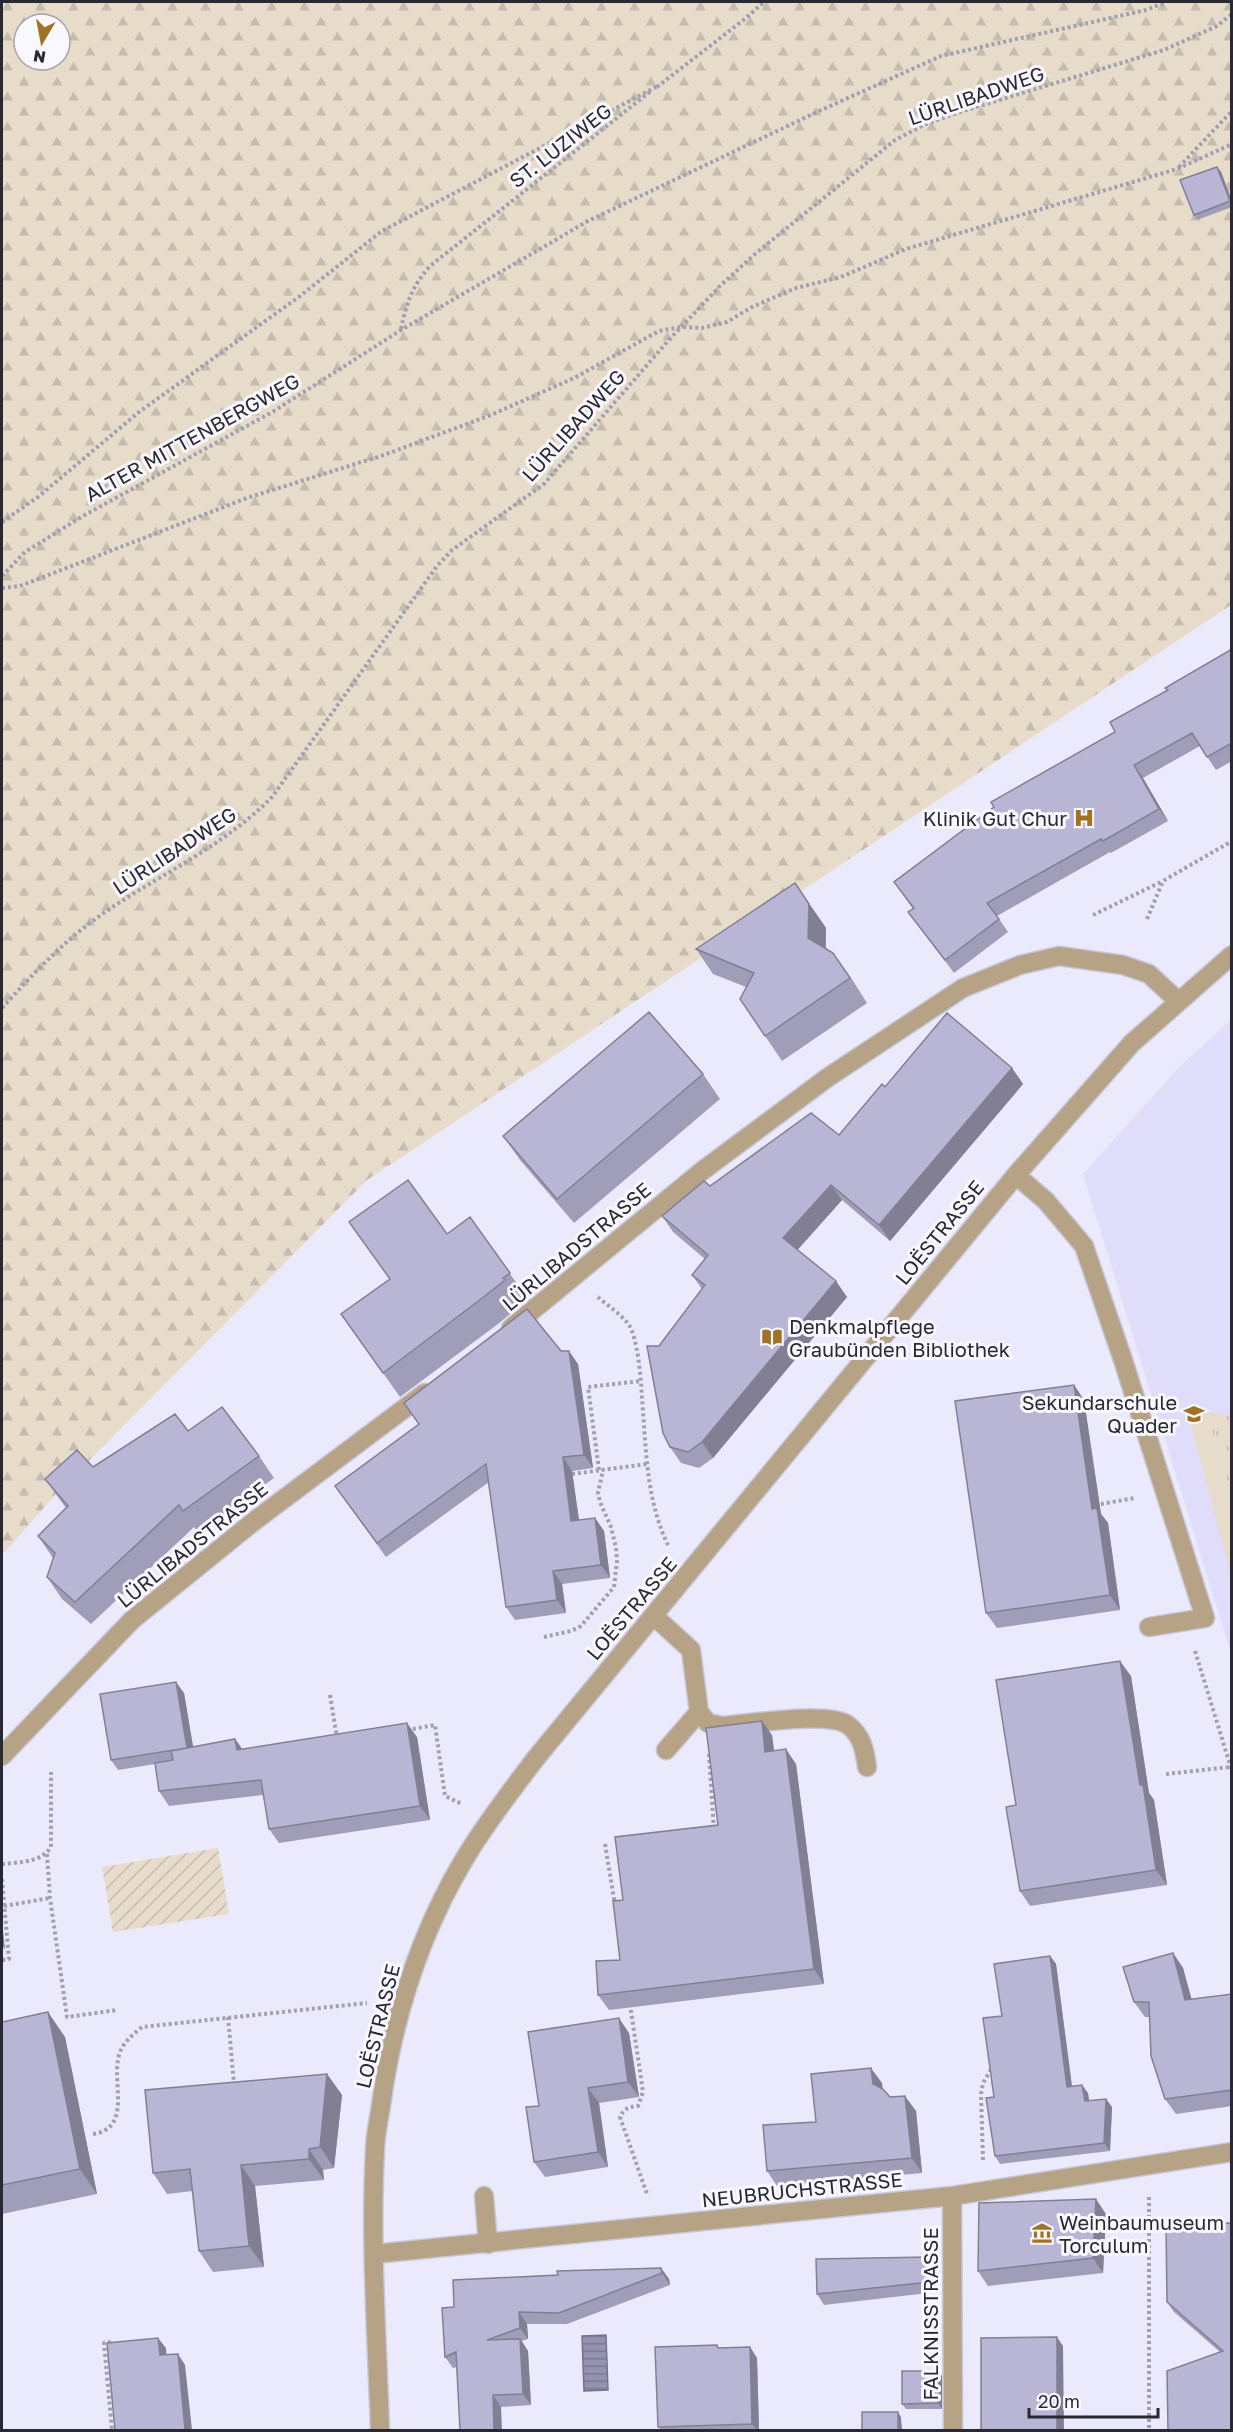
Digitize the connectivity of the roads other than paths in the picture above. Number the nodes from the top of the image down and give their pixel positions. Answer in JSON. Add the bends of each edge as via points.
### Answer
{"nodes":[{"id":1,"x":1232,"y":955,"type":"edge"},
{"id":2,"x":1178,"y":1001,"type":"junction"},
{"id":3,"x":1016,"y":1175,"type":"junction"},
{"id":4,"x":496,"y":1340,"type":"edge"},
{"id":5,"x":440,"y":1382,"type":"edge"},
{"id":6,"x":654,"y":1616,"type":"junction"},
{"id":7,"x":1149,"y":1627,"type":"dead end"},
{"id":8,"x":703,"y":1718,"type":"junction"},
{"id":9,"x":666,"y":1750,"type":"dead end"},
{"id":10,"x":2,"y":1756,"type":"edge"},
{"id":11,"x":867,"y":1767,"type":"dead end"},
{"id":12,"x":1232,"y":2152,"type":"edge"},
{"id":13,"x":484,"y":2196,"type":"dead end"},
{"id":14,"x":952,"y":2196,"type":"junction"},
{"id":15,"x":488,"y":2244,"type":"junction"},
{"id":16,"x":374,"y":2254,"type":"junction"},
{"id":17,"x":380,"y":2430,"type":"edge"},
{"id":18,"x":953,"y":2430,"type":"edge"}],
"edges":[{"from":1,"to":2,"type":"street","name":"LOËSTRASSE"},
{"from":2,"to":3,"type":"street","name":"LOËSTRASSE","via":[[1132,1043]]},
{"from":2,"to":4,"type":"street","name":"LÜRLIBADSTRASSE","via":[[1149,974],[1123,965],[1059,956],[1020,965],[963,988],[826,1078],[702,1171]]},
{"from":3,"to":6,"type":"street","name":"LOËSTRASSE"},
{"from":3,"to":7,"type":"street","via":[[1046,1201],[1084,1246],[1205,1618]]},
{"from":5,"to":10,"type":"street","name":"LÜRLIBADSTRASSE","via":[[253,1522],[132,1620]]},
{"from":6,"to":8,"type":"street","via":[[692,1650]]},
{"from":6,"to":16,"type":"street","name":"LOËSTRASSE","via":[[491,1816],[429,1927],[396,2025],[384,2085],[375,2148]]},
{"from":8,"to":9,"type":"street"},
{"from":8,"to":11,"type":"street","via":[[722,1726],[813,1719],[847,1724],[864,1750]]},
{"from":12,"to":14,"type":"street","name":"NEUBRUCHSTRASSE"},
{"from":13,"to":15,"type":"street"},
{"from":14,"to":15,"type":"street","name":"NEUBRUCHSTRASSE"},
{"from":14,"to":18,"type":"street","name":"FALKNISSTRASSE"},
{"from":15,"to":16,"type":"street","name":"NEUBRUCHSTRASSE"},
{"from":16,"to":17,"type":"street","name":"LOËSTRASSE"}]}
